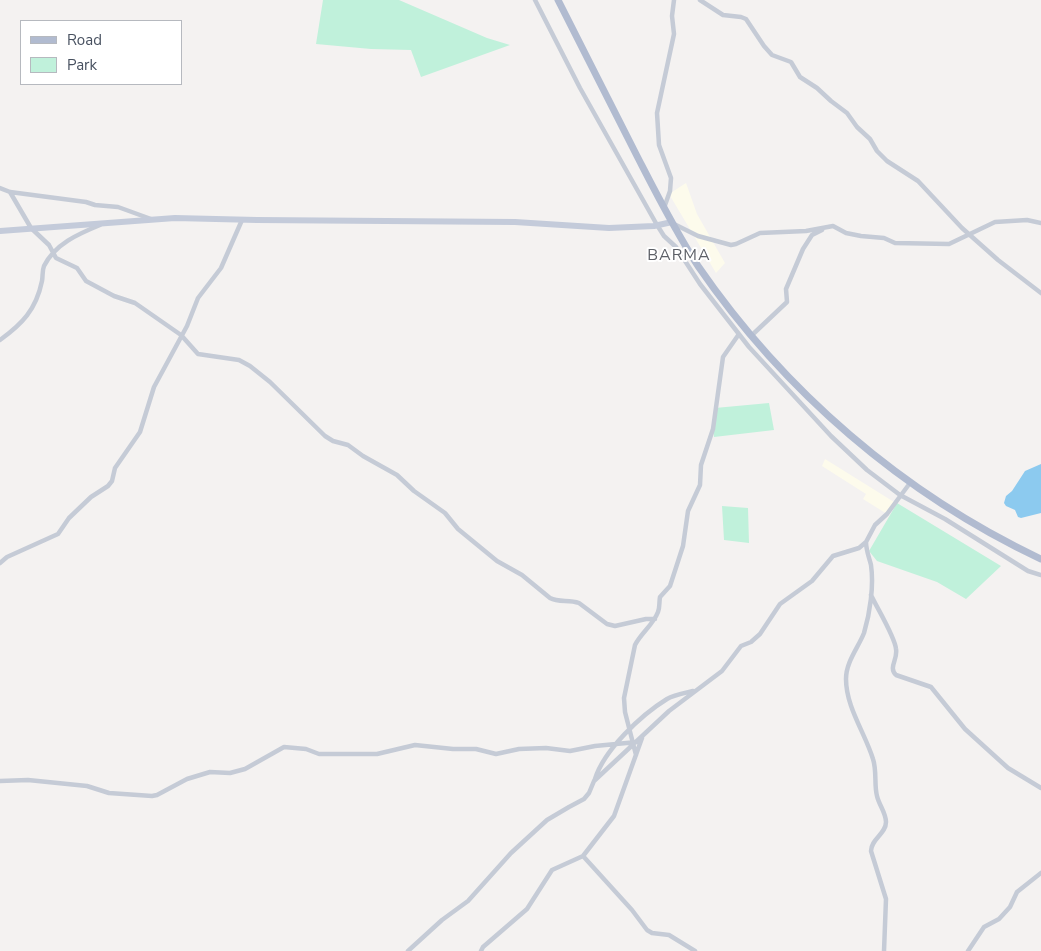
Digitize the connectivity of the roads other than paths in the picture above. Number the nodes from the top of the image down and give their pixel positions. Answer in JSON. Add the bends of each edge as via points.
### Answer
{"nodes":[{"id":1,"x":535,"y":0,"type":"edge"},
{"id":2,"x":558,"y":0,"type":"edge"},
{"id":3,"x":674,"y":0,"type":"edge"},
{"id":4,"x":700,"y":0,"type":"edge"},
{"id":5,"x":0,"y":188,"type":"edge"},
{"id":6,"x":10,"y":192,"type":"junction"},
{"id":7,"x":664,"y":208,"type":"junction"},
{"id":8,"x":151,"y":219,"type":"junction"},
{"id":9,"x":242,"y":220,"type":"junction"},
{"id":10,"x":672,"y":222,"type":"junction"},
{"id":11,"x":106,"y":223,"type":"junction"},
{"id":12,"x":1041,"y":223,"type":"edge"},
{"id":13,"x":657,"y":225,"type":"junction"},
{"id":14,"x":826,"y":227,"type":"junction"},
{"id":15,"x":31,"y":228,"type":"junction"},
{"id":16,"x":0,"y":231,"type":"edge"},
{"id":17,"x":969,"y":234,"type":"junction"},
{"id":18,"x":54,"y":253,"type":"junction"},
{"id":19,"x":1041,"y":294,"type":"edge"},
{"id":20,"x":738,"y":334,"type":"junction"},
{"id":21,"x":181,"y":335,"type":"junction"},
{"id":22,"x":751,"y":336,"type":"junction"},
{"id":23,"x":0,"y":340,"type":"edge"},
{"id":24,"x":910,"y":483,"type":"junction"},
{"id":25,"x":900,"y":495,"type":"junction"},
{"id":26,"x":866,"y":542,"type":"junction"},
{"id":27,"x":1041,"y":558,"type":"edge"},
{"id":28,"x":0,"y":563,"type":"edge"},
{"id":29,"x":1041,"y":575,"type":"edge"},
{"id":30,"x":871,"y":593,"type":"junction"},
{"id":31,"x":655,"y":619,"type":"junction"},
{"id":32,"x":696,"y":690,"type":"junction"},
{"id":33,"x":629,"y":731,"type":"junction"},
{"id":34,"x":642,"y":737,"type":"junction"},
{"id":35,"x":634,"y":743,"type":"junction"},
{"id":36,"x":616,"y":744,"type":"junction"},
{"id":37,"x":636,"y":755,"type":"junction"},
{"id":38,"x":594,"y":781,"type":"junction"},
{"id":39,"x":3,"y":782,"type":"edge"},
{"id":40,"x":0,"y":785,"type":"edge"},
{"id":41,"x":1041,"y":788,"type":"edge"},
{"id":42,"x":583,"y":856,"type":"junction"},
{"id":43,"x":1041,"y":873,"type":"edge"},
{"id":44,"x":408,"y":951,"type":"edge"},
{"id":45,"x":481,"y":951,"type":"edge"},
{"id":46,"x":695,"y":951,"type":"edge"},
{"id":47,"x":884,"y":951,"type":"edge"},
{"id":48,"x":968,"y":951,"type":"edge"}],
"edges":[{"from":1,"to":13,"type":"street","via":[[584,96]]},
{"from":2,"to":7,"type":"main road"},
{"from":3,"to":7,"type":"street","via":[[674,34],[657,113],[659,145],[672,178]]},
{"from":4,"to":17,"type":"street","via":[[722,15],[746,19],[772,55],[791,62],[800,77],[847,113],[886,161],[918,181]]},
{"from":5,"to":6,"type":"street"},
{"from":6,"to":8,"type":"street","via":[[118,207]]},
{"from":6,"to":15,"type":"street"},
{"from":7,"to":10,"type":"main road"},
{"from":8,"to":9,"type":"street"},
{"from":8,"to":11,"type":"street"},
{"from":9,"to":13,"type":"street","via":[[516,222],[609,228]]},
{"from":9,"to":21,"type":"street","via":[[221,268],[198,298]]},
{"from":10,"to":13,"type":"street"},
{"from":10,"to":14,"type":"street","via":[[698,236],[731,245],[760,233]]},
{"from":10,"to":22,"type":"main road","via":[[698,265]]},
{"from":11,"to":15,"type":"street"},
{"from":11,"to":18,"type":"street","via":[[74,236]]},
{"from":12,"to":17,"type":"street","via":[[1003,220]]},
{"from":13,"to":20,"type":"street"},
{"from":14,"to":17,"type":"street","via":[[895,243],[949,244]]},
{"from":14,"to":22,"type":"street","via":[[812,235],[803,249],[786,289],[787,302]]},
{"from":15,"to":16,"type":"street"},
{"from":15,"to":18,"type":"street"},
{"from":17,"to":19,"type":"street"},
{"from":18,"to":21,"type":"street","via":[[56,258],[76,268],[86,281],[135,303]]},
{"from":18,"to":23,"type":"street","via":[[43,268],[34,306],[26,319]]},
{"from":20,"to":25,"type":"street","via":[[831,436]]},
{"from":20,"to":31,"type":"street","via":[[723,357],[713,429],[701,465],[700,485],[688,511],[683,546],[670,586],[660,596]]},
{"from":21,"to":28,"type":"street","via":[[154,387],[140,432],[115,468],[108,486],[69,518],[58,534]]},
{"from":21,"to":31,"type":"street","via":[[198,354],[239,360],[250,366],[325,436],[348,445],[397,475],[490,555],[555,601],[574,601],[615,626]]},
{"from":22,"to":24,"type":"main road","via":[[810,400],[859,444]]},
{"from":24,"to":25,"type":"street"},
{"from":24,"to":27,"type":"main road","via":[[977,526]]},
{"from":25,"to":26,"type":"street","via":[[875,525]]},
{"from":25,"to":29,"type":"street","via":[[1028,571]]},
{"from":26,"to":30,"type":"street"},
{"from":26,"to":32,"type":"street","via":[[859,548],[832,556],[812,581],[780,604],[760,634],[741,646],[722,671]]},
{"from":30,"to":41,"type":"street","via":[[895,643],[897,654],[893,672],[930,686],[965,729],[1008,768]]},
{"from":30,"to":47,"type":"street","via":[[864,633],[847,669],[846,679],[853,709],[873,759],[876,794],[886,818],[884,829],[871,847],[886,899]]},
{"from":31,"to":33,"type":"street","via":[[639,638],[634,654],[624,698]]},
{"from":32,"to":33,"type":"street","via":[[668,698]]},
{"from":32,"to":34,"type":"street"},
{"from":33,"to":35,"type":"street"},
{"from":33,"to":36,"type":"street"},
{"from":34,"to":35,"type":"street"},
{"from":34,"to":37,"type":"street"},
{"from":35,"to":36,"type":"street"},
{"from":35,"to":37,"type":"street"},
{"from":35,"to":38,"type":"street"},
{"from":36,"to":38,"type":"street","via":[[597,771]]},
{"from":36,"to":39,"type":"street","via":[[570,751],[519,749],[496,754],[476,749],[415,745],[377,754],[319,754],[284,746],[245,769],[230,773],[210,772],[152,796],[109,793],[87,786],[28,780]]},
{"from":37,"to":42,"type":"street","via":[[614,816]]},
{"from":38,"to":44,"type":"street","via":[[584,799],[547,820],[511,852],[468,901]]},
{"from":39,"to":40,"type":"street"},
{"from":42,"to":45,"type":"street","via":[[552,870],[527,909]]},
{"from":42,"to":46,"type":"street","via":[[647,930],[669,935]]},
{"from":43,"to":48,"type":"street","via":[[1016,892],[1010,907],[999,919],[984,927]]}]}
